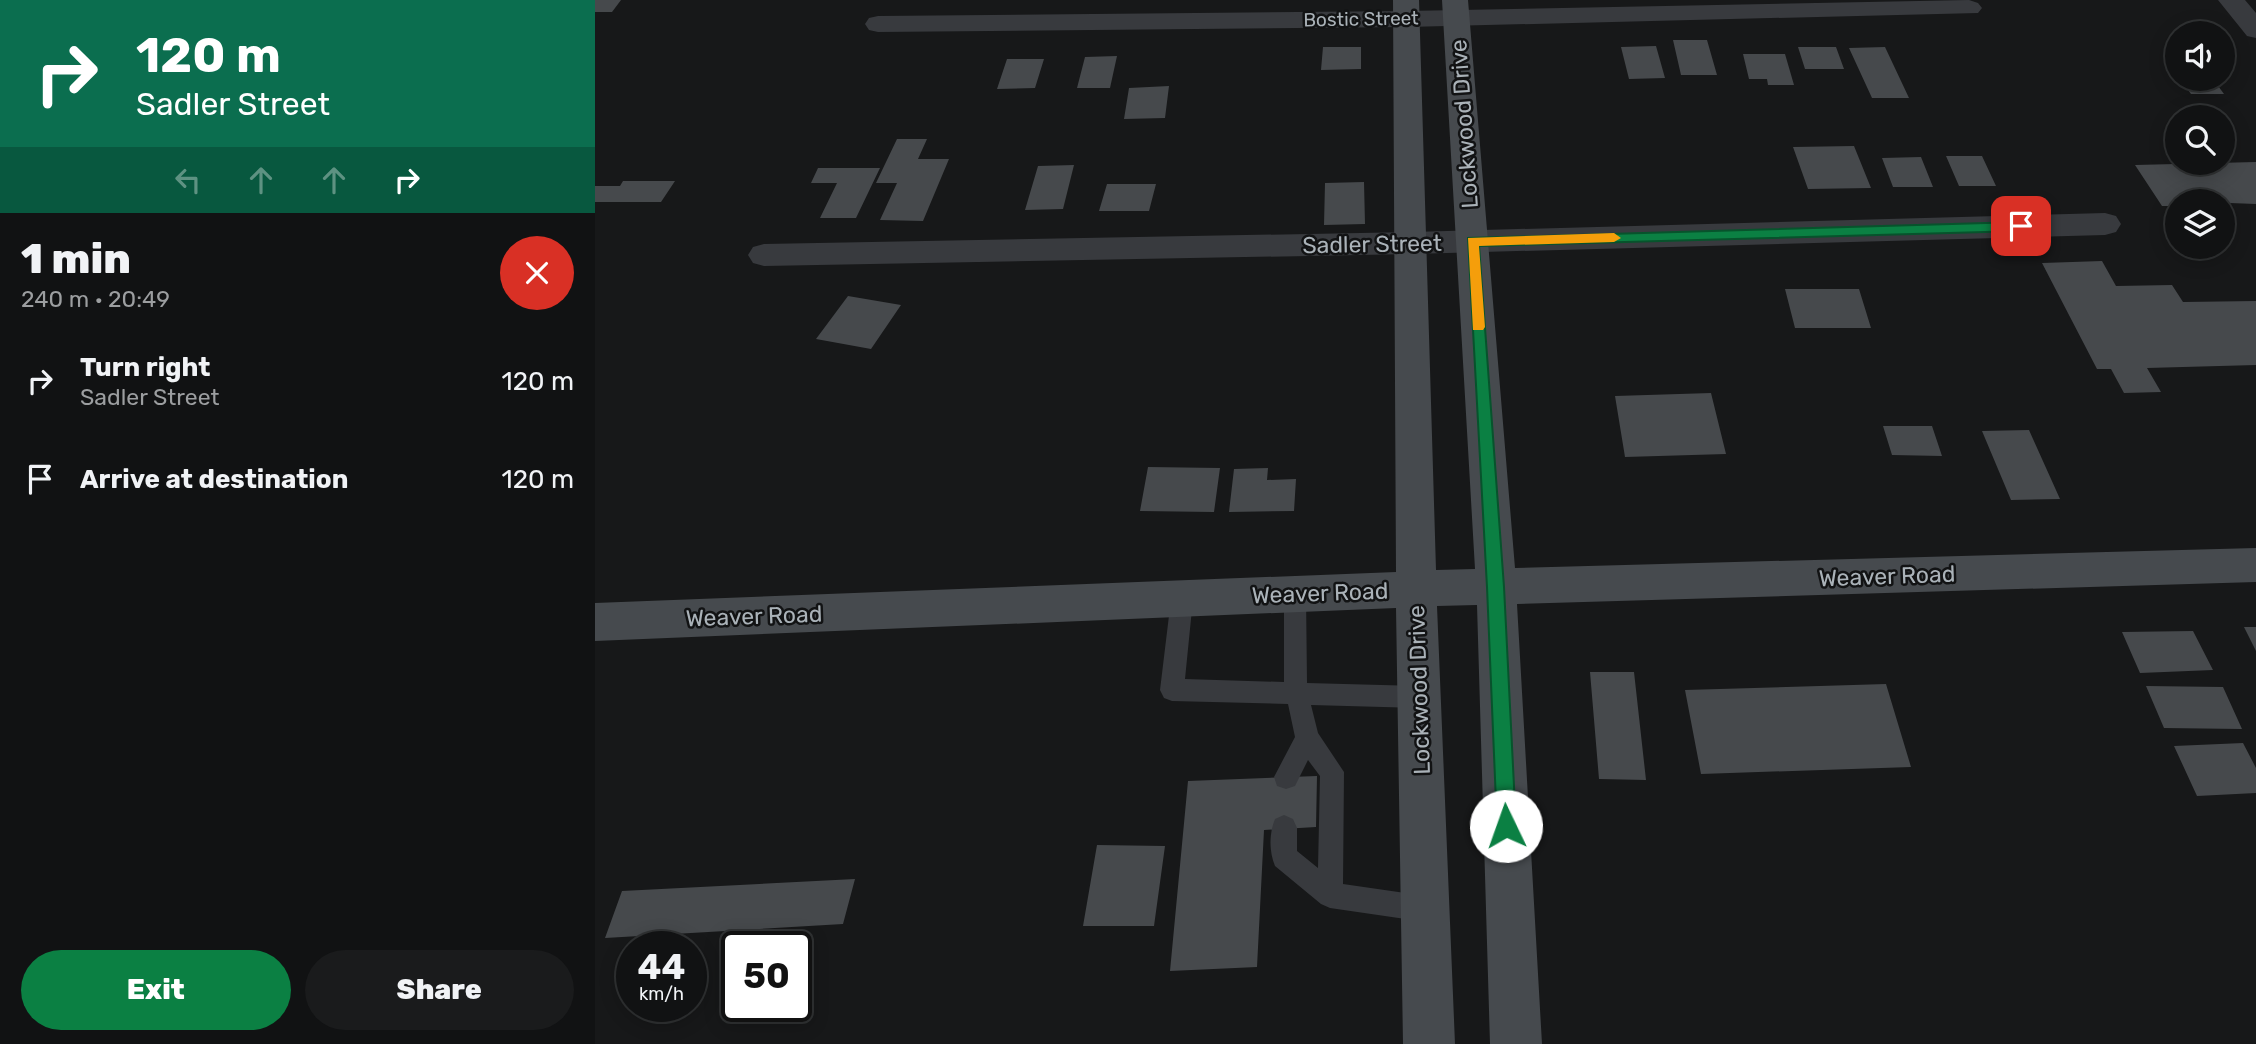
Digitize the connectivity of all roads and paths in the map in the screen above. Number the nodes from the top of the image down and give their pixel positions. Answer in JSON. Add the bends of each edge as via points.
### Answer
{"nodes":[{"id":1,"x":2231,"y":0,"type":"edge"},
{"id":2,"x":1969,"y":8,"type":"dead end"},
{"id":3,"x":1456,"y":9,"type":"edge"},
{"id":4,"x":1406,"y":10,"type":"edge"},
{"id":5,"x":878,"y":24,"type":"dead end"},
{"id":6,"x":2256,"y":30,"type":"edge"},
{"id":7,"x":2105,"y":224,"type":"dead end"},
{"id":8,"x":1472,"y":242,"type":"junction"},
{"id":9,"x":1412,"y":243,"type":"junction"},
{"id":10,"x":765,"y":255,"type":"dead end"},
{"id":11,"x":2256,"y":565,"type":"edge"},
{"id":12,"x":1496,"y":587,"type":"junction"},
{"id":13,"x":1416,"y":589,"type":"junction"},
{"id":14,"x":1295,"y":594,"type":"junction"},
{"id":15,"x":1182,"y":599,"type":"junction"},
{"id":16,"x":595,"y":622,"type":"edge"},
{"id":17,"x":1295,"y":694,"type":"junction"},
{"id":18,"x":1419,"y":697,"type":"junction"},
{"id":19,"x":1307,"y":738,"type":"junction"},
{"id":20,"x":1286,"y":777,"type":"dead end"},
{"id":21,"x":1284,"y":828,"type":"dead end"},
{"id":22,"x":1330,"y":895,"type":"junction"},
{"id":23,"x":1426,"y":909,"type":"junction"},
{"id":24,"x":1429,"y":1044,"type":"edge"},
{"id":25,"x":1516,"y":1044,"type":"edge"}],
"edges":[{"from":1,"to":6,"type":"street"},
{"from":2,"to":3,"type":"street","name":"Bostic Street"},
{"from":3,"to":4,"type":"street","name":"Bostic Street"},
{"from":3,"to":8,"type":"main road","name":"Lockwood Drive"},
{"from":4,"to":5,"type":"street","name":"Bostic Street"},
{"from":4,"to":9,"type":"main road","name":"Lockwood Drive"},
{"from":7,"to":8,"type":"street","name":"Sadler Street"},
{"from":8,"to":9,"type":"street","name":"Sadler Street"},
{"from":8,"to":12,"type":"main road","name":"Lockwood Drive"},
{"from":9,"to":10,"type":"street","name":"Sadler Street"},
{"from":9,"to":13,"type":"main road","name":"Lockwood Drive"},
{"from":11,"to":12,"type":"main road","name":"Weaver Road"},
{"from":12,"to":13,"type":"main road","name":"Weaver Road"},
{"from":12,"to":25,"type":"main road","name":"Lockwood Drive"},
{"from":13,"to":14,"type":"main road","name":"Weaver Road"},
{"from":13,"to":18,"type":"main road","name":"Lockwood Drive"},
{"from":14,"to":15,"type":"main road","name":"Weaver Road"},
{"from":14,"to":17,"type":"lane","via":[[1291,654]]},
{"from":15,"to":16,"type":"main road","name":"Weaver Road"},
{"from":15,"to":17,"type":"lane","via":[[1172,690]]},
{"from":17,"to":18,"type":"lane"},
{"from":17,"to":19,"type":"lane"},
{"from":18,"to":23,"type":"main road","name":"Lockwood Drive"},
{"from":19,"to":20,"type":"lane"},
{"from":19,"to":22,"type":"lane","via":[[1332,772]]},
{"from":21,"to":22,"type":"lane","via":[[1284,857]]},
{"from":22,"to":23,"type":"lane"},
{"from":23,"to":24,"type":"main road","name":"Lockwood Drive"}]}
